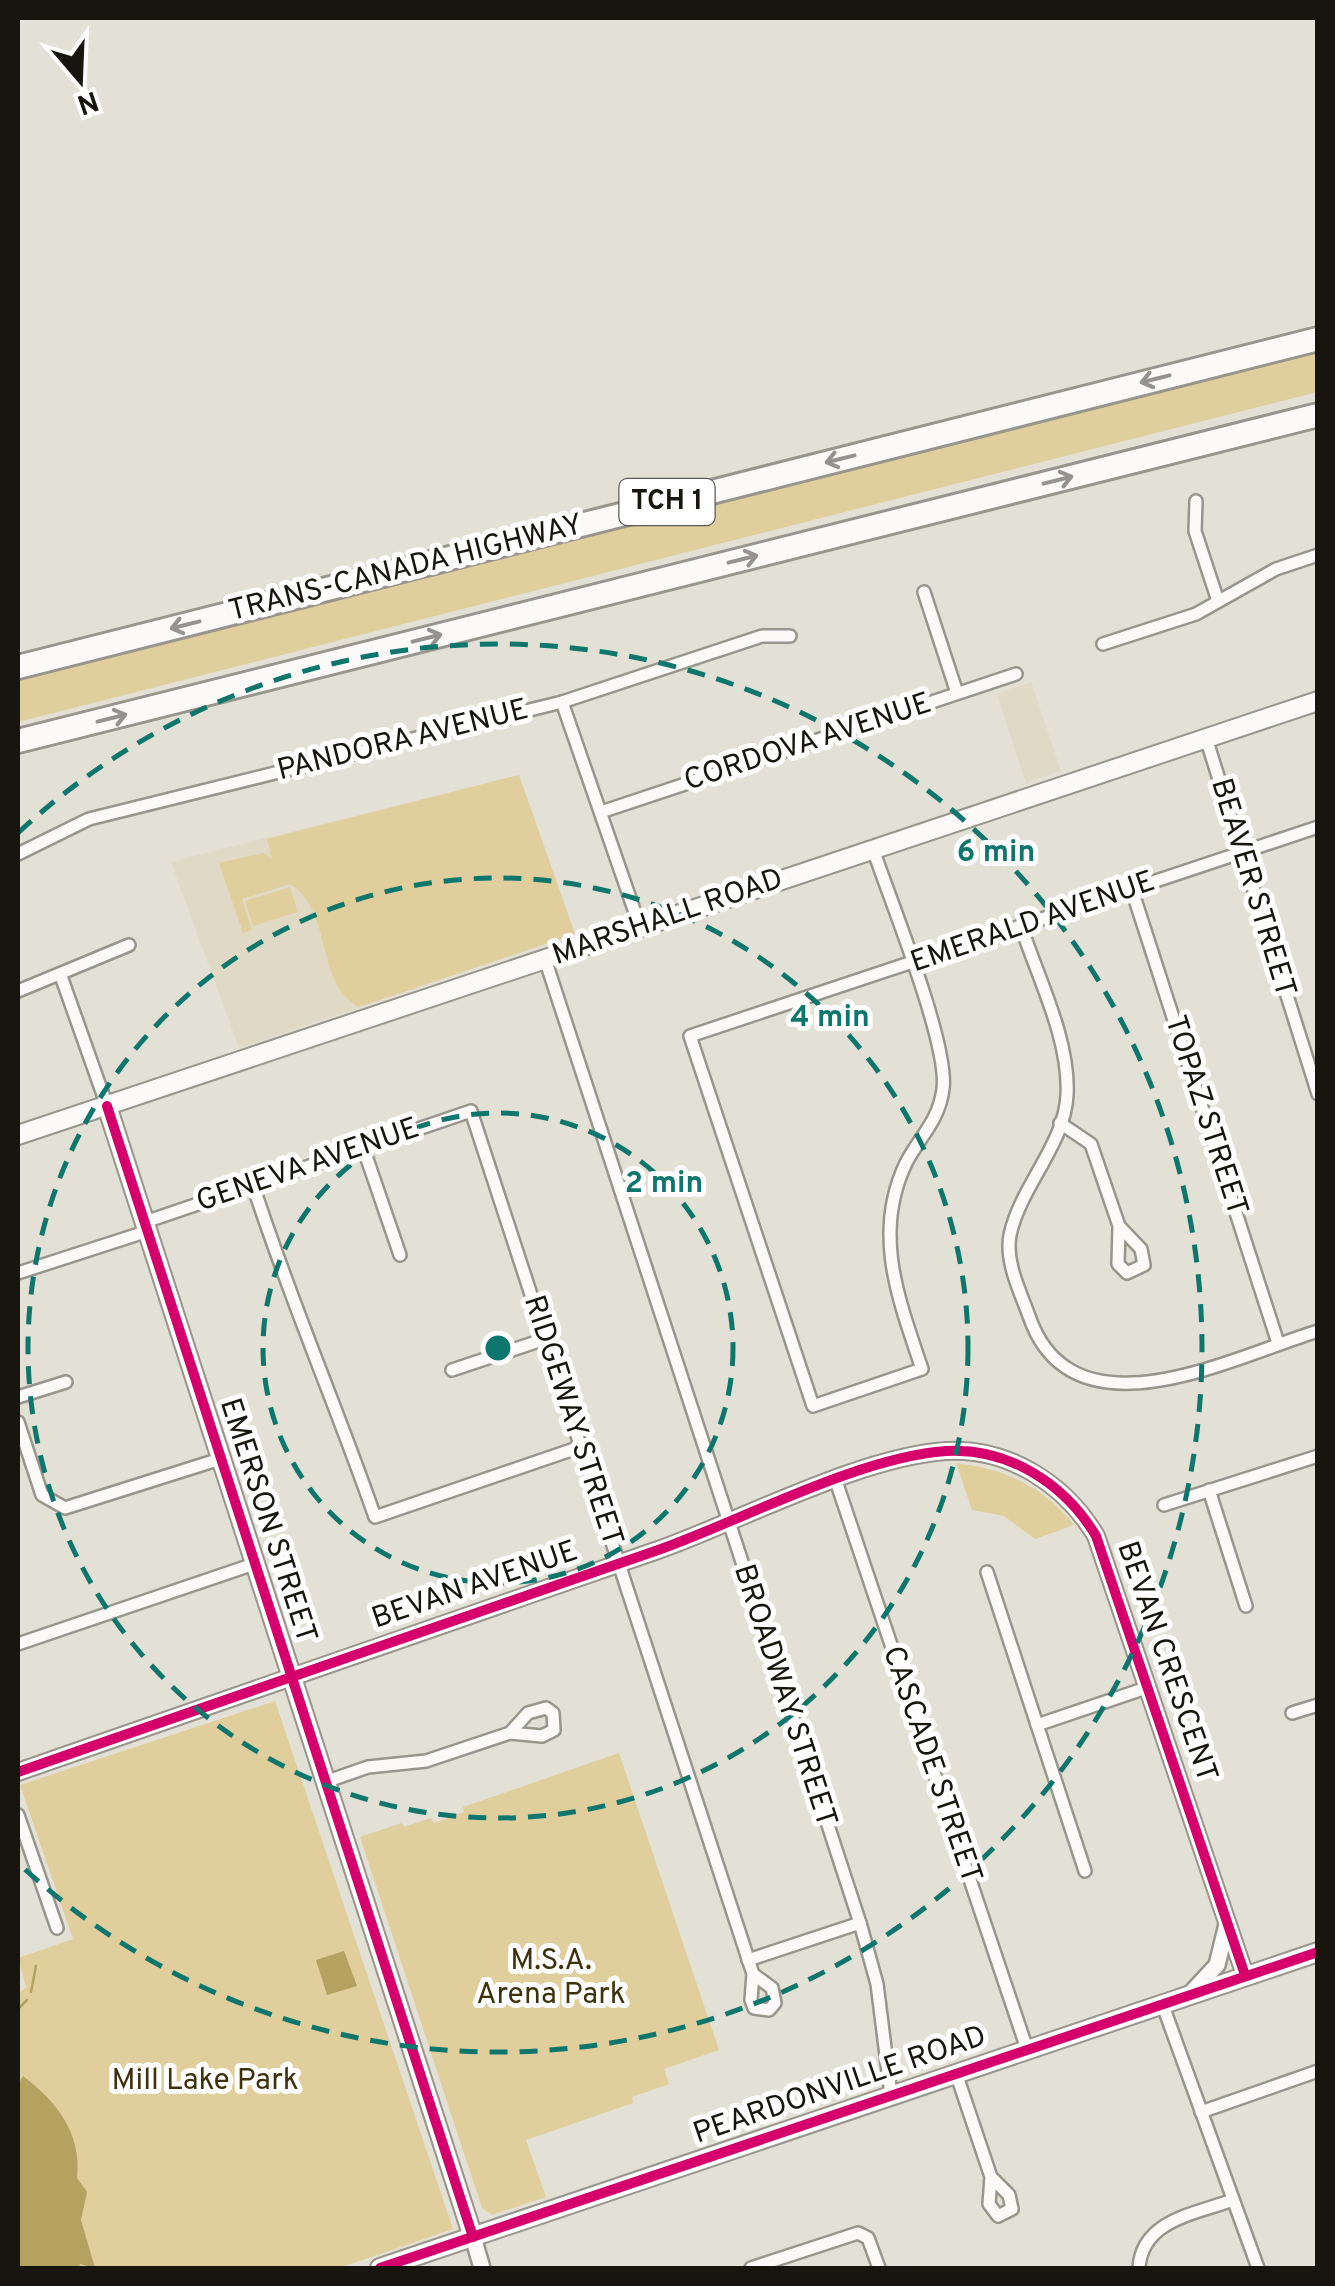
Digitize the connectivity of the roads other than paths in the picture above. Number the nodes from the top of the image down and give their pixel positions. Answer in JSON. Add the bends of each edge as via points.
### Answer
{"nodes":[{"id":1,"x":1318,"y":337,"type":"edge"},
{"id":2,"x":1318,"y":415,"type":"edge"},
{"id":3,"x":1196,"y":501,"type":"dead end"},
{"id":4,"x":1318,"y":555,"type":"edge"},
{"id":5,"x":924,"y":592,"type":"dead end"},
{"id":6,"x":1218,"y":601,"type":"junction"},
{"id":7,"x":790,"y":636,"type":"dead end"},
{"id":8,"x":1103,"y":644,"type":"dead end"},
{"id":9,"x":18,"y":667,"type":"edge"},
{"id":10,"x":1016,"y":674,"type":"dead end"},
{"id":11,"x":957,"y":693,"type":"junction"},
{"id":12,"x":1318,"y":700,"type":"edge"},
{"id":13,"x":562,"y":702,"type":"junction"},
{"id":14,"x":1206,"y":738,"type":"junction"},
{"id":15,"x":18,"y":741,"type":"edge"},
{"id":16,"x":601,"y":812,"type":"junction"},
{"id":17,"x":1318,"y":827,"type":"edge"},
{"id":18,"x":872,"y":849,"type":"junction"},
{"id":19,"x":1240,"y":853,"type":"junction"},
{"id":20,"x":18,"y":854,"type":"edge"},
{"id":21,"x":1132,"y":890,"type":"junction"},
{"id":22,"x":1021,"y":926,"type":"junction"},
{"id":23,"x":640,"y":927,"type":"junction"},
{"id":24,"x":129,"y":945,"type":"dead end"},
{"id":25,"x":545,"y":959,"type":"junction"},
{"id":26,"x":911,"y":965,"type":"junction"},
{"id":27,"x":61,"y":976,"type":"junction"},
{"id":28,"x":18,"y":990,"type":"edge"},
{"id":29,"x":1318,"y":1094,"type":"edge"},
{"id":30,"x":107,"y":1106,"type":"junction"},
{"id":31,"x":471,"y":1110,"type":"joint"},
{"id":32,"x":1060,"y":1123,"type":"junction"},
{"id":33,"x":18,"y":1134,"type":"edge"},
{"id":34,"x":363,"y":1148,"type":"junction"},
{"id":35,"x":253,"y":1184,"type":"junction"},
{"id":36,"x":146,"y":1226,"type":"junction"},
{"id":37,"x":1119,"y":1226,"type":"dead end"},
{"id":38,"x":400,"y":1255,"type":"dead end"},
{"id":39,"x":18,"y":1272,"type":"edge"},
{"id":40,"x":1318,"y":1331,"type":"edge"},
{"id":41,"x":545,"y":1339,"type":"junction"},
{"id":42,"x":1278,"y":1343,"type":"junction"},
{"id":43,"x":452,"y":1370,"type":"dead end"},
{"id":44,"x":66,"y":1382,"type":"dead end"},
{"id":45,"x":18,"y":1397,"type":"edge"},
{"id":46,"x":18,"y":1422,"type":"edge"},
{"id":47,"x":580,"y":1447,"type":"junction"},
{"id":48,"x":948,"y":1451,"type":"joint"},
{"id":49,"x":220,"y":1459,"type":"junction"},
{"id":50,"x":1317,"y":1459,"type":"edge"},
{"id":51,"x":836,"y":1481,"type":"junction"},
{"id":52,"x":1208,"y":1490,"type":"junction"},
{"id":53,"x":1164,"y":1505,"type":"dead end"},
{"id":54,"x":728,"y":1524,"type":"junction"},
{"id":55,"x":254,"y":1564,"type":"junction"},
{"id":56,"x":618,"y":1564,"type":"junction"},
{"id":57,"x":987,"y":1572,"type":"dead end"},
{"id":58,"x":1246,"y":1606,"type":"dead end"},
{"id":59,"x":18,"y":1644,"type":"edge"},
{"id":60,"x":290,"y":1676,"type":"junction"},
{"id":61,"x":1149,"y":1688,"type":"junction"},
{"id":62,"x":1318,"y":1705,"type":"edge"},
{"id":63,"x":1292,"y":1714,"type":"dead end"},
{"id":64,"x":1038,"y":1725,"type":"junction"},
{"id":65,"x":510,"y":1733,"type":"dead end"},
{"id":66,"x":18,"y":1772,"type":"edge"},
{"id":67,"x":325,"y":1782,"type":"junction"},
{"id":68,"x":18,"y":1815,"type":"edge"},
{"id":69,"x":1085,"y":1871,"type":"dead end"},
{"id":70,"x":1227,"y":1920,"type":"junction"},
{"id":71,"x":860,"y":1922,"type":"junction"},
{"id":72,"x":57,"y":1928,"type":"dead end"},
{"id":73,"x":1318,"y":1952,"type":"edge"},
{"id":74,"x":748,"y":1960,"type":"junction"},
{"id":75,"x":753,"y":1974,"type":"dead end"},
{"id":76,"x":1245,"y":1975,"type":"junction"},
{"id":77,"x":1191,"y":1993,"type":"junction"},
{"id":78,"x":1162,"y":2004,"type":"junction"},
{"id":79,"x":1026,"y":2049,"type":"junction"},
{"id":80,"x":1318,"y":2070,"type":"edge"},
{"id":81,"x":956,"y":2072,"type":"junction"},
{"id":82,"x":891,"y":2094,"type":"junction"},
{"id":83,"x":1200,"y":2112,"type":"junction"},
{"id":84,"x":991,"y":2177,"type":"dead end"},
{"id":85,"x":1232,"y":2200,"type":"junction"},
{"id":86,"x":473,"y":2236,"type":"junction"},
{"id":87,"x":380,"y":2268,"type":"edge"},
{"id":88,"x":482,"y":2268,"type":"edge"},
{"id":89,"x":751,"y":2268,"type":"edge"},
{"id":90,"x":879,"y":2268,"type":"edge"},
{"id":91,"x":1139,"y":2268,"type":"edge"},
{"id":92,"x":1258,"y":2268,"type":"edge"}],
"edges":[{"from":1,"to":9,"type":"highway","name":"TRANS-CANADA HIGHWAY","number":"TCH 1","one_way":true},
{"from":15,"to":2,"type":"highway","number":"TCH 1","one_way":true},
{"from":3,"to":6,"type":"street","via":[[1195,531]]},
{"from":4,"to":6,"type":"street"},
{"from":5,"to":11,"type":"street"},
{"from":6,"to":8,"type":"street"},
{"from":7,"to":13,"type":"street","name":"PANDORA AVENUE","via":[[762,636]]},
{"from":10,"to":11,"type":"street","name":"CORDOVA AVENUE"},
{"from":11,"to":16,"type":"street","name":"CORDOVA AVENUE"},
{"from":12,"to":14,"type":"main road","name":"MARSHALL ROAD"},
{"from":13,"to":16,"type":"street"},
{"from":13,"to":20,"type":"street","name":"PANDORA AVENUE","via":[[89,819]]},
{"from":14,"to":18,"type":"main road","name":"MARSHALL ROAD"},
{"from":14,"to":19,"type":"street","name":"BEAVER STREET"},
{"from":16,"to":23,"type":"street"},
{"from":17,"to":19,"type":"street","name":"EMERALD AVENUE"},
{"from":18,"to":23,"type":"main road","name":"MARSHALL ROAD"},
{"from":18,"to":26,"type":"street"},
{"from":19,"to":21,"type":"street","name":"EMERALD AVENUE"},
{"from":19,"to":29,"type":"street","name":"BEAVER STREET"},
{"from":21,"to":22,"type":"street","name":"EMERALD AVENUE"},
{"from":21,"to":42,"type":"street","name":"TOPAZ STREET"},
{"from":22,"to":26,"type":"street","name":"EMERALD AVENUE"},
{"from":22,"to":32,"type":"street","via":[[1066,1065],[1068,1098]]},
{"from":23,"to":25,"type":"main road","name":"MARSHALL ROAD"},
{"from":24,"to":27,"type":"street"},
{"from":25,"to":30,"type":"main road","name":"MARSHALL ROAD"},
{"from":25,"to":54,"type":"street","name":"BROADWAY STREET"},
{"from":26,"to":26,"type":"street","name":"EMERALD AVENUE","via":[[942,1057],[944,1086],[937,1118],[907,1162],[888,1238],[892,1282],[922,1369],[813,1406],[690,1036]]},
{"from":27,"to":28,"type":"street"},
{"from":27,"to":30,"type":"street","name":"EMERSON STREET"},
{"from":30,"to":33,"type":"main road","name":"MARSHALL ROAD"},
{"from":30,"to":36,"type":"main road","name":"EMERSON STREET"},
{"from":31,"to":34,"type":"street","name":"GENEVA AVENUE"},
{"from":31,"to":41,"type":"street","name":"RIDGEWAY STREET"},
{"from":32,"to":37,"type":"street","via":[[1090,1144]]},
{"from":32,"to":42,"type":"street","via":[[1009,1248],[1032,1324],[1053,1356],[1084,1378],[1116,1386],[1148,1384]]},
{"from":34,"to":35,"type":"street","name":"GENEVA AVENUE"},
{"from":34,"to":38,"type":"street"},
{"from":35,"to":36,"type":"street","name":"GENEVA AVENUE"},
{"from":35,"to":47,"type":"street","via":[[374,1517]]},
{"from":36,"to":39,"type":"street","name":"GENEVA AVENUE"},
{"from":36,"to":49,"type":"main road","name":"EMERSON STREET"},
{"from":40,"to":42,"type":"street"},
{"from":41,"to":43,"type":"street"},
{"from":41,"to":47,"type":"street","name":"RIDGEWAY STREET"},
{"from":44,"to":45,"type":"street"},
{"from":46,"to":49,"type":"street","via":[[42,1495],[65,1508]]},
{"from":47,"to":56,"type":"street","name":"RIDGEWAY STREET"},
{"from":48,"to":51,"type":"street","name":"BEVAN AVENUE"},
{"from":48,"to":61,"type":"street","name":"BEVAN CRESCENT","via":[[1011,1460],[1076,1508],[1103,1551]]},
{"from":49,"to":55,"type":"main road","name":"EMERSON STREET"},
{"from":50,"to":52,"type":"street"},
{"from":51,"to":54,"type":"street","name":"BEVAN AVENUE"},
{"from":51,"to":79,"type":"street","name":"CASCADE STREET"},
{"from":52,"to":53,"type":"street"},
{"from":52,"to":58,"type":"street"},
{"from":54,"to":56,"type":"street","name":"BEVAN AVENUE"},
{"from":54,"to":71,"type":"street","name":"BROADWAY STREET"},
{"from":55,"to":59,"type":"street"},
{"from":55,"to":60,"type":"main road","name":"EMERSON STREET"},
{"from":56,"to":60,"type":"street","name":"BEVAN AVENUE"},
{"from":56,"to":74,"type":"street","name":"RIDGEWAY STREET"},
{"from":57,"to":64,"type":"street"},
{"from":60,"to":66,"type":"street","name":"BEVAN AVENUE"},
{"from":60,"to":67,"type":"main road","name":"EMERSON STREET"},
{"from":61,"to":64,"type":"street"},
{"from":61,"to":70,"type":"street","name":"BEVAN CRESCENT"},
{"from":62,"to":63,"type":"street"},
{"from":64,"to":69,"type":"street"},
{"from":65,"to":67,"type":"street"},
{"from":67,"to":86,"type":"main road","name":"EMERSON STREET"},
{"from":68,"to":72,"type":"street"},
{"from":70,"to":76,"type":"street","name":"BEVAN CRESCENT"},
{"from":70,"to":77,"type":"street","via":[[1217,1964]]},
{"from":71,"to":74,"type":"street"},
{"from":71,"to":82,"type":"street","name":"BROADWAY STREET","via":[[877,1984]]},
{"from":73,"to":76,"type":"main road","name":"PEARDONVILLE ROAD"},
{"from":74,"to":75,"type":"street","name":"RIDGEWAY STREET"},
{"from":76,"to":77,"type":"main road","name":"PEARDONVILLE ROAD"},
{"from":77,"to":78,"type":"main road","name":"PEARDONVILLE ROAD"},
{"from":78,"to":79,"type":"main road","name":"PEARDONVILLE ROAD"},
{"from":78,"to":83,"type":"street"},
{"from":79,"to":81,"type":"main road","name":"PEARDONVILLE ROAD"},
{"from":80,"to":83,"type":"street"},
{"from":81,"to":82,"type":"main road","name":"PEARDONVILLE ROAD"},
{"from":81,"to":84,"type":"street"},
{"from":82,"to":86,"type":"main road","name":"PEARDONVILLE ROAD"},
{"from":83,"to":85,"type":"street"},
{"from":85,"to":91,"type":"street","via":[[1154,2232]]},
{"from":85,"to":92,"type":"street"},
{"from":86,"to":87,"type":"main road","name":"PEARDONVILLE ROAD"},
{"from":86,"to":88,"type":"street","name":"EMERSON STREET"},
{"from":89,"to":90,"type":"street","via":[[858,2233],[868,2238]]}]}
